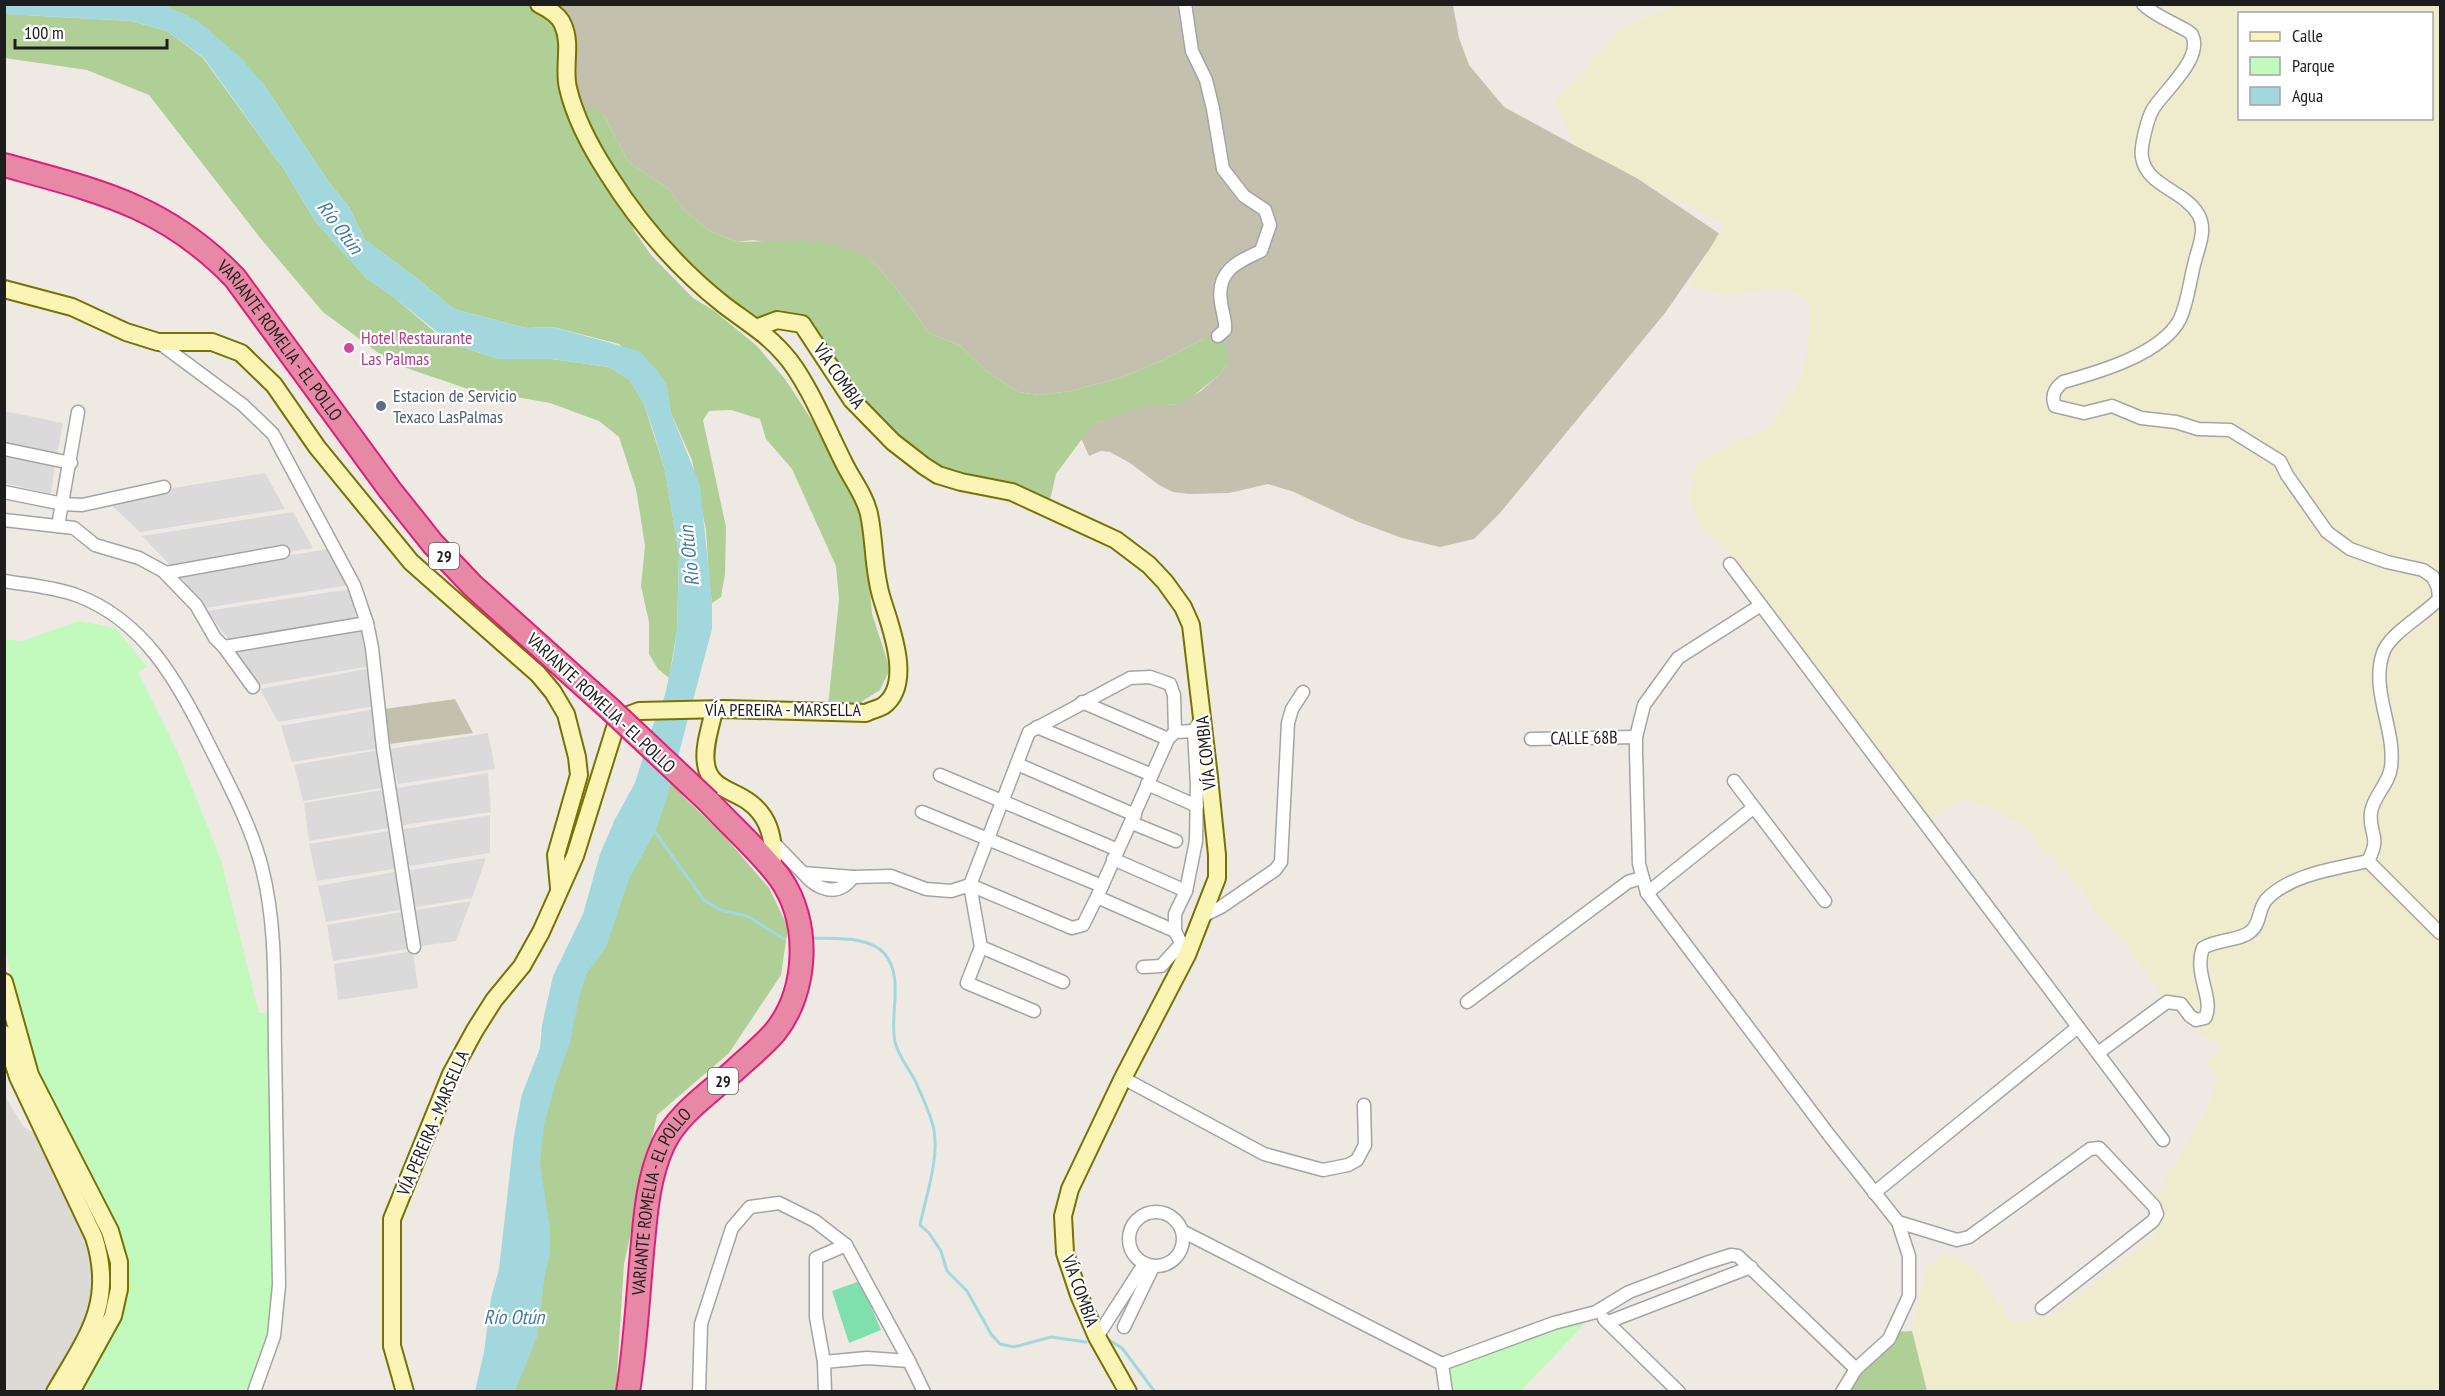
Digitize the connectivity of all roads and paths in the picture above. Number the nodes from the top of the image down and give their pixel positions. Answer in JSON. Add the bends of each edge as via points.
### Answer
{"nodes":[{"id":1,"x":539,"y":4,"type":"edge"},
{"id":2,"x":1185,"y":4,"type":"edge"},
{"id":3,"x":2143,"y":4,"type":"edge"},
{"id":4,"x":4,"y":165,"type":"edge"},
{"id":5,"x":4,"y":289,"type":"edge"},
{"id":6,"x":756,"y":328,"type":"junction"},
{"id":7,"x":1218,"y":336,"type":"dead end"},
{"id":8,"x":158,"y":342,"type":"junction"},
{"id":9,"x":78,"y":412,"type":"dead end"},
{"id":10,"x":4,"y":449,"type":"edge"},
{"id":11,"x":71,"y":463,"type":"junction"},
{"id":12,"x":164,"y":486,"type":"dead end"},
{"id":13,"x":4,"y":492,"type":"edge"},
{"id":14,"x":63,"y":504,"type":"junction"},
{"id":15,"x":4,"y":520,"type":"edge"},
{"id":16,"x":58,"y":526,"type":"junction"},
{"id":17,"x":283,"y":552,"type":"dead end"},
{"id":18,"x":1730,"y":564,"type":"dead end"},
{"id":19,"x":166,"y":573,"type":"junction"},
{"id":20,"x":4,"y":581,"type":"edge"},
{"id":21,"x":1761,"y":605,"type":"junction"},
{"id":22,"x":367,"y":623,"type":"junction"},
{"id":23,"x":224,"y":647,"type":"junction"},
{"id":24,"x":253,"y":687,"type":"dead end"},
{"id":25,"x":1303,"y":692,"type":"dead end"},
{"id":26,"x":1082,"y":702,"type":"junction"},
{"id":27,"x":714,"y":710,"type":"junction"},
{"id":28,"x":1198,"y":724,"type":"junction"},
{"id":29,"x":1037,"y":727,"type":"junction"},
{"id":30,"x":1172,"y":736,"type":"junction"},
{"id":31,"x":1636,"y":737,"type":"junction"},
{"id":32,"x":1531,"y":739,"type":"dead end"},
{"id":33,"x":1017,"y":764,"type":"junction"},
{"id":34,"x":940,"y":775,"type":"dead end"},
{"id":35,"x":1150,"y":780,"type":"junction"},
{"id":36,"x":1734,"y":781,"type":"dead end"},
{"id":37,"x":1003,"y":801,"type":"junction"},
{"id":38,"x":1197,"y":807,"type":"junction"},
{"id":39,"x":1753,"y":808,"type":"junction"},
{"id":40,"x":922,"y":812,"type":"dead end"},
{"id":41,"x":1134,"y":819,"type":"junction"},
{"id":42,"x":988,"y":839,"type":"junction"},
{"id":43,"x":1176,"y":841,"type":"dead end"},
{"id":44,"x":773,"y":842,"type":"junction"},
{"id":45,"x":1115,"y":855,"type":"junction"},
{"id":46,"x":2368,"y":861,"type":"junction"},
{"id":47,"x":772,"y":868,"type":"junction"},
{"id":48,"x":1641,"y":878,"type":"junction"},
{"id":49,"x":970,"y":885,"type":"junction"},
{"id":50,"x":559,"y":889,"type":"junction"},
{"id":51,"x":1186,"y":891,"type":"junction"},
{"id":52,"x":1100,"y":892,"type":"junction"},
{"id":53,"x":1647,"y":893,"type":"junction"},
{"id":54,"x":1825,"y":901,"type":"dead end"},
{"id":55,"x":1202,"y":917,"type":"junction"},
{"id":56,"x":1175,"y":932,"type":"junction"},
{"id":57,"x":2440,"y":933,"type":"edge"},
{"id":58,"x":414,"y":947,"type":"dead end"},
{"id":59,"x":981,"y":947,"type":"junction"},
{"id":60,"x":1184,"y":950,"type":"junction"},
{"id":61,"x":1143,"y":967,"type":"dead end"},
{"id":62,"x":4,"y":982,"type":"edge"},
{"id":63,"x":1063,"y":982,"type":"dead end"},
{"id":64,"x":1467,"y":1002,"type":"dead end"},
{"id":65,"x":1034,"y":1011,"type":"dead end"},
{"id":66,"x":2078,"y":1027,"type":"junction"},
{"id":67,"x":4,"y":1034,"type":"edge"},
{"id":68,"x":2098,"y":1053,"type":"junction"},
{"id":69,"x":1123,"y":1077,"type":"junction"},
{"id":70,"x":1364,"y":1105,"type":"dead end"},
{"id":71,"x":2163,"y":1140,"type":"dead end"},
{"id":72,"x":1874,"y":1193,"type":"junction"},
{"id":73,"x":1898,"y":1222,"type":"junction"},
{"id":74,"x":1182,"y":1231,"type":"junction"},
{"id":75,"x":846,"y":1245,"type":"junction"},
{"id":76,"x":1149,"y":1265,"type":"junction"},
{"id":77,"x":1751,"y":1267,"type":"junction"},
{"id":78,"x":2042,"y":1308,"type":"dead end"},
{"id":79,"x":1596,"y":1312,"type":"junction"},
{"id":80,"x":1608,"y":1322,"type":"junction"},
{"id":81,"x":1124,"y":1327,"type":"dead end"},
{"id":82,"x":1097,"y":1337,"type":"junction"},
{"id":83,"x":909,"y":1360,"type":"junction"},
{"id":84,"x":824,"y":1362,"type":"junction"},
{"id":85,"x":1442,"y":1364,"type":"junction"},
{"id":86,"x":1856,"y":1369,"type":"junction"},
{"id":87,"x":55,"y":1392,"type":"edge"},
{"id":88,"x":72,"y":1392,"type":"edge"},
{"id":89,"x":254,"y":1392,"type":"edge"},
{"id":90,"x":405,"y":1392,"type":"edge"},
{"id":91,"x":628,"y":1392,"type":"edge"},
{"id":92,"x":699,"y":1392,"type":"edge"},
{"id":93,"x":825,"y":1392,"type":"edge"},
{"id":94,"x":924,"y":1392,"type":"edge"},
{"id":95,"x":1128,"y":1392,"type":"edge"},
{"id":96,"x":1446,"y":1392,"type":"edge"},
{"id":97,"x":1679,"y":1392,"type":"edge"},
{"id":98,"x":1842,"y":1392,"type":"edge"}],
"edges":[{"from":1,"to":6,"type":"main road","name":"VÍA PEREIRA - MARSELLA","via":[[563,24],[567,87],[587,139],[607,173],[667,255],[724,306]]},
{"from":2,"to":7,"type":"street","via":[[1192,51],[1206,80],[1213,109],[1223,170],[1244,196],[1265,210],[1270,225],[1261,251],[1234,263],[1220,284],[1226,321],[1225,330]]},
{"from":3,"to":46,"type":"street","via":[[2155,16],[2189,31],[2194,45],[2176,83],[2152,109],[2142,158],[2150,176],[2196,211],[2204,227],[2181,317],[2169,335],[2152,348],[2062,382],[2053,401],[2062,409],[2084,413],[2112,406],[2141,418],[2198,429],[2230,430],[2280,461],[2327,532],[2350,549],[2423,570],[2433,577],[2439,599],[2383,651],[2378,677],[2391,765],[2388,782],[2377,796],[2371,814],[2376,840]]},
{"from":4,"to":47,"type":"highway","name":"VARIANTE ROMELIA - EL POLLO","number":"29","bridge":true,"via":[[123,200],[174,226],[215,257],[235,278],[433,544],[473,586],[709,802]]},
{"from":5,"to":8,"type":"main road","via":[[72,307]]},
{"from":6,"to":27,"type":"main road","name":"VÍA PEREIRA - MARSELLA","via":[[785,355],[866,501],[878,586],[896,644],[898,677],[884,705],[866,713]]},
{"from":6,"to":28,"type":"main road","name":"VÍA COMBIA","via":[[777,320],[802,324],[852,400],[893,442],[924,466],[961,482],[1012,492],[1116,540],[1149,565],[1183,607],[1191,625]]},
{"from":8,"to":22,"type":"street","via":[[243,405],[273,434],[354,585]]},
{"from":8,"to":50,"type":"main road","via":[[212,342],[251,361],[274,385],[317,447],[411,562],[538,674],[553,692],[566,714],[579,775],[556,855]]},
{"from":9,"to":11,"type":"street"},
{"from":10,"to":11,"type":"street"},
{"from":11,"to":14,"type":"street"},
{"from":12,"to":14,"type":"street","via":[[82,504]]},
{"from":13,"to":14,"type":"street"},
{"from":14,"to":16,"type":"street"},
{"from":15,"to":16,"type":"street"},
{"from":16,"to":19,"type":"street","via":[[74,528],[94,545],[139,558]]},
{"from":17,"to":19,"type":"street"},
{"from":18,"to":21,"type":"street"},
{"from":19,"to":23,"type":"street","via":[[189,596],[214,638]]},
{"from":20,"to":89,"type":"street","via":[[58,590],[93,603],[124,623],[157,653],[195,717],[258,854],[267,894],[274,973],[279,1285],[274,1336]]},
{"from":21,"to":31,"type":"street","via":[[1678,658],[1644,705]]},
{"from":21,"to":66,"type":"street"},
{"from":22,"to":23,"type":"street"},
{"from":22,"to":58,"type":"street"},
{"from":23,"to":24,"type":"street"},
{"from":25,"to":55,"type":"street","via":[[1288,723],[1281,862],[1275,870]]},
{"from":26,"to":29,"type":"street"},
{"from":26,"to":30,"type":"street"},
{"from":26,"to":30,"type":"street","via":[[1130,678],[1150,677],[1170,684],[1174,695]]},
{"from":27,"to":44,"type":"main road","via":[[705,764],[709,776],[718,786],[755,807]]},
{"from":27,"to":50,"type":"main road","name":"VÍA PEREIRA - MARSELLA","via":[[639,711],[626,716],[615,728],[574,856]]},
{"from":28,"to":30,"type":"street"},
{"from":28,"to":38,"type":"street"},
{"from":28,"to":55,"type":"main road","name":"VÍA COMBIA","via":[[1218,869]]},
{"from":29,"to":33,"type":"street","via":[[1029,732]]},
{"from":29,"to":35,"type":"street"},
{"from":30,"to":35,"type":"street"},
{"from":31,"to":32,"type":"street","name":"CALLE 68B"},
{"from":31,"to":48,"type":"street"},
{"from":33,"to":37,"type":"street"},
{"from":33,"to":41,"type":"street"},
{"from":34,"to":37,"type":"street"},
{"from":35,"to":38,"type":"street"},
{"from":35,"to":41,"type":"street"},
{"from":36,"to":39,"type":"street"},
{"from":37,"to":42,"type":"street"},
{"from":37,"to":45,"type":"street"},
{"from":38,"to":51,"type":"street","via":[[1196,841]]},
{"from":39,"to":53,"type":"street"},
{"from":39,"to":54,"type":"street"},
{"from":40,"to":42,"type":"street"},
{"from":41,"to":43,"type":"street"},
{"from":41,"to":45,"type":"street"},
{"from":42,"to":49,"type":"street"},
{"from":42,"to":52,"type":"street"},
{"from":44,"to":47,"type":"main road"},
{"from":44,"to":49,"type":"street","via":[[803,873],[891,876],[926,889],[951,891]]},
{"from":45,"to":51,"type":"street"},
{"from":45,"to":52,"type":"street"},
{"from":46,"to":57,"type":"street"},
{"from":46,"to":68,"type":"street","via":[[2283,887],[2261,906],[2252,931],[2203,948],[2199,973],[2209,1010],[2205,1018],[2196,1020],[2181,1004],[2167,1002]]},
{"from":47,"to":91,"type":"highway","name":"VARIANTE ROMELIA - EL POLLO","number":"29","via":[[788,895],[799,928],[801,966],[796,990],[775,1032],[688,1112],[657,1158],[647,1205]]},
{"from":48,"to":53,"type":"street"},
{"from":48,"to":64,"type":"street","via":[[1628,882]]},
{"from":49,"to":52,"type":"street","via":[[1072,928],[1083,925]]},
{"from":49,"to":59,"type":"street"},
{"from":50,"to":90,"type":"main road","name":"VÍA PEREIRA - MARSELLA","via":[[542,932],[522,966],[494,1000],[451,1074],[392,1219],[393,1346]]},
{"from":51,"to":56,"type":"street","via":[[1175,914]]},
{"from":52,"to":56,"type":"street"},
{"from":53,"to":72,"type":"street"},
{"from":55,"to":60,"type":"main road","name":"VÍA COMBIA"},
{"from":56,"to":60,"type":"street"},
{"from":59,"to":63,"type":"street"},
{"from":59,"to":65,"type":"street","via":[[967,983]]},
{"from":60,"to":61,"type":"street","via":[[1161,966]]},
{"from":60,"to":69,"type":"main road","name":"VÍA COMBIA"},
{"from":62,"to":88,"type":"main road","via":[[30,1074],[110,1232],[119,1262],[113,1316]]},
{"from":66,"to":68,"type":"street"},
{"from":66,"to":72,"type":"street"},
{"from":67,"to":87,"type":"main road","via":[[18,1077],[89,1226],[101,1265],[102,1291],[91,1329]]},
{"from":68,"to":71,"type":"street"},
{"from":69,"to":70,"type":"street","via":[[1264,1154],[1323,1170],[1357,1160],[1365,1145]]},
{"from":69,"to":82,"type":"main road","name":"VÍA COMBIA","via":[[1070,1189],[1063,1216],[1065,1253]]},
{"from":72,"to":73,"type":"street"},
{"from":73,"to":78,"type":"street","via":[[1958,1240],[1969,1237],[2090,1149],[2099,1148],[2154,1206],[2157,1214]]},
{"from":73,"to":86,"type":"street","via":[[1909,1256],[1909,1296],[1889,1339]]},
{"from":74,"to":76,"type":"street","via":[[1183,1242],[1176,1258],[1169,1263]]},
{"from":74,"to":76,"type":"street","via":[[1172,1216],[1163,1213],[1137,1219],[1132,1226],[1131,1252]]},
{"from":74,"to":85,"type":"street"},
{"from":75,"to":83,"type":"street"},
{"from":75,"to":84,"type":"street","via":[[816,1258],[816,1317]]},
{"from":75,"to":92,"type":"street","via":[[815,1221],[779,1203],[750,1207],[732,1228],[701,1324]]},
{"from":76,"to":81,"type":"street"},
{"from":76,"to":82,"type":"street"},
{"from":77,"to":79,"type":"street","via":[[1731,1255],[1629,1292]]},
{"from":77,"to":80,"type":"street"},
{"from":77,"to":86,"type":"street"},
{"from":79,"to":80,"type":"street"},
{"from":79,"to":85,"type":"street","via":[[1554,1323]]},
{"from":80,"to":97,"type":"street"},
{"from":82,"to":95,"type":"main road","name":"VÍA COMBIA"},
{"from":83,"to":84,"type":"street"},
{"from":83,"to":94,"type":"street"},
{"from":84,"to":93,"type":"street"},
{"from":85,"to":96,"type":"street"},
{"from":86,"to":98,"type":"street"}]}
